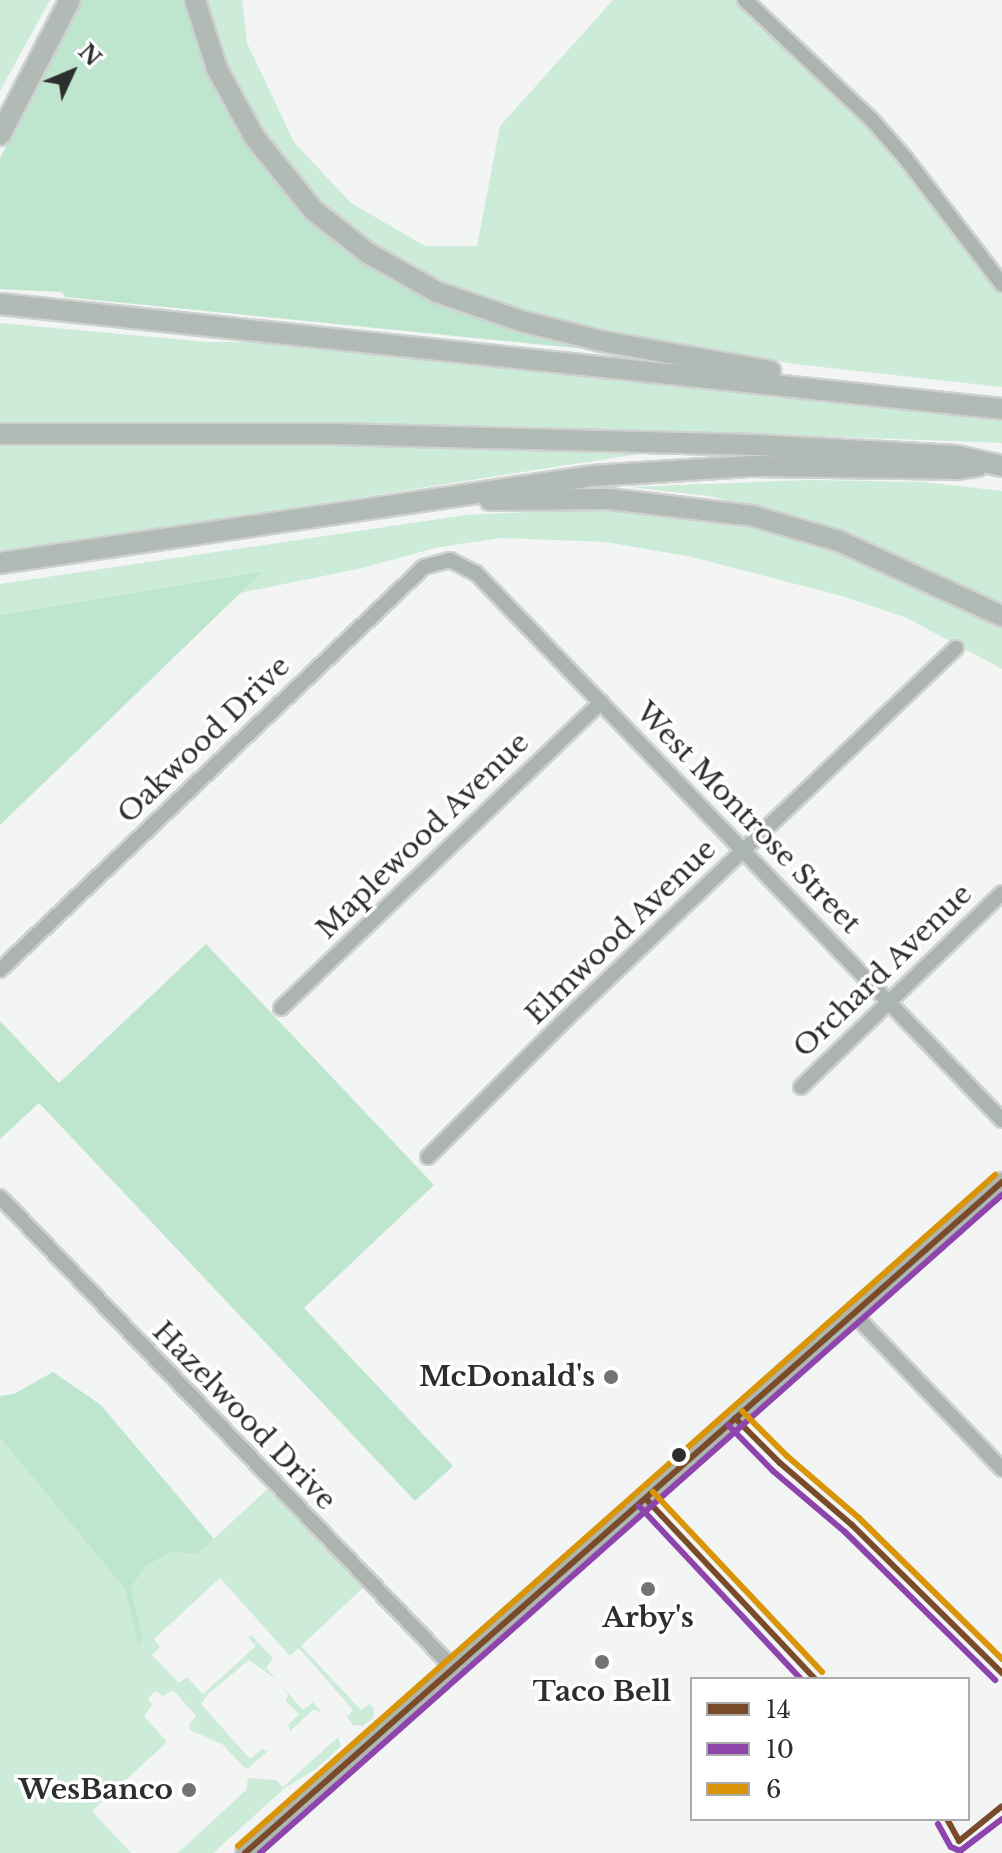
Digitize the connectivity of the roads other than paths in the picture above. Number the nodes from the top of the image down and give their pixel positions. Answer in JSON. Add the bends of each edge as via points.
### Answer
{"nodes":[{"id":1,"x":59,"y":0,"type":"edge"},
{"id":2,"x":70,"y":0,"type":"edge"},
{"id":3,"x":195,"y":0,"type":"edge"},
{"id":4,"x":745,"y":0,"type":"edge"},
{"id":5,"x":0,"y":113,"type":"edge"},
{"id":6,"x":0,"y":135,"type":"edge"},
{"id":7,"x":999,"y":273,"type":"edge"},
{"id":8,"x":0,"y":304,"type":"edge"},
{"id":9,"x":0,"y":316,"type":"edge"},
{"id":10,"x":162,"y":321,"type":"junction"},
{"id":11,"x":994,"y":408,"type":"edge"},
{"id":12,"x":0,"y":434,"type":"edge"},
{"id":13,"x":996,"y":465,"type":"edge"},
{"id":14,"x":253,"y":526,"type":"junction"},
{"id":15,"x":450,"y":560,"type":"joint"},
{"id":16,"x":0,"y":563,"type":"edge"},
{"id":17,"x":1002,"y":616,"type":"edge"},
{"id":18,"x":956,"y":648,"type":"dead end"},
{"id":19,"x":601,"y":702,"type":"junction"},
{"id":20,"x":744,"y":851,"type":"junction"},
{"id":21,"x":1002,"y":893,"type":"edge"},
{"id":22,"x":0,"y":970,"type":"edge"},
{"id":23,"x":888,"y":1001,"type":"junction"},
{"id":24,"x":281,"y":1008,"type":"dead end"},
{"id":25,"x":801,"y":1087,"type":"dead end"},
{"id":26,"x":1002,"y":1120,"type":"edge"},
{"id":27,"x":428,"y":1157,"type":"dead end"},
{"id":28,"x":1002,"y":1182,"type":"edge"},
{"id":29,"x":0,"y":1197,"type":"edge"},
{"id":30,"x":853,"y":1313,"type":"junction"},
{"id":31,"x":1002,"y":1469,"type":"edge"},
{"id":32,"x":454,"y":1669,"type":"junction"},
{"id":33,"x":245,"y":1853,"type":"edge"}],
"edges":[{"from":1,"to":5,"type":"highway"},
{"from":2,"to":6,"type":"highway"},
{"from":3,"to":11,"type":"highway","via":[[217,69],[277,170],[343,235],[437,292],[601,341],[758,370],[934,390]]},
{"from":4,"to":7,"type":"street","via":[[872,120]]},
{"from":8,"to":10,"type":"highway"},
{"from":9,"to":10,"type":"highway"},
{"from":10,"to":11,"type":"highway"},
{"from":12,"to":13,"type":"highway","via":[[335,434],[756,445],[957,456]]},
{"from":13,"to":14,"type":"highway","via":[[655,470],[514,485]]},
{"from":14,"to":16,"type":"highway"},
{"from":14,"to":17,"type":"highway","via":[[293,531],[495,499],[609,499],[710,508],[839,541]]},
{"from":15,"to":19,"type":"street","name":"West Montrose Street","via":[[476,573]]},
{"from":15,"to":22,"type":"street","name":"Oakwood Drive","via":[[424,567]]},
{"from":18,"to":20,"type":"street","name":"Elmwood Avenue"},
{"from":19,"to":20,"type":"street","name":"West Montrose Street"},
{"from":19,"to":24,"type":"street","name":"Maplewood Avenue"},
{"from":20,"to":23,"type":"street","name":"West Montrose Street"},
{"from":20,"to":27,"type":"street","name":"Elmwood Avenue"},
{"from":21,"to":23,"type":"street","name":"Orchard Avenue"},
{"from":23,"to":25,"type":"street","name":"Orchard Avenue"},
{"from":23,"to":26,"type":"street","name":"West Montrose Street"},
{"from":28,"to":30,"type":"main road"},
{"from":29,"to":32,"type":"street","name":"Hazelwood Drive"},
{"from":30,"to":31,"type":"street"},
{"from":30,"to":32,"type":"main road"},
{"from":32,"to":33,"type":"main road"}]}
